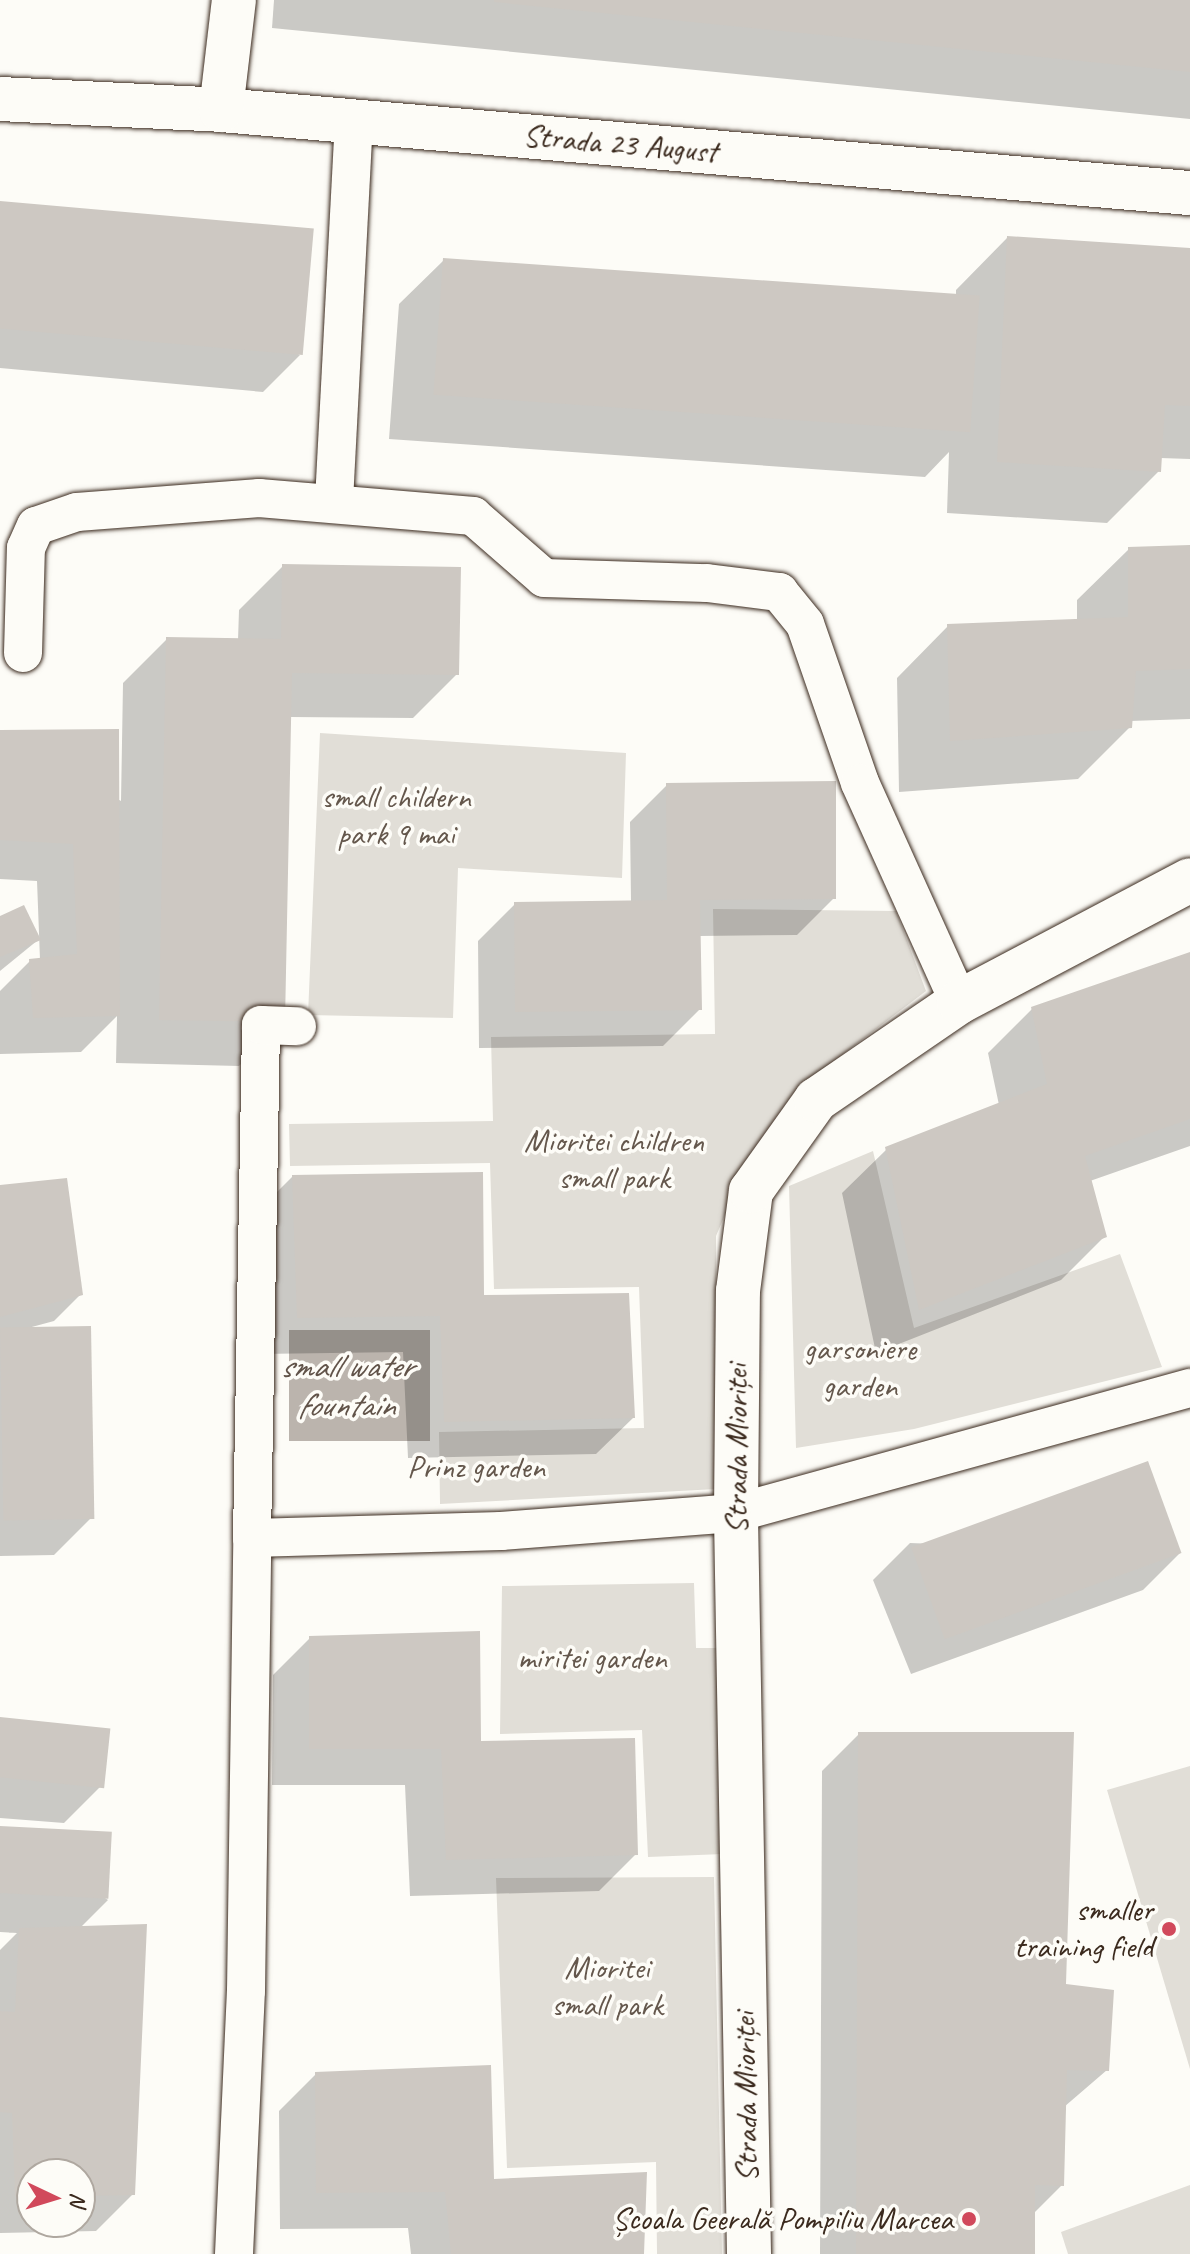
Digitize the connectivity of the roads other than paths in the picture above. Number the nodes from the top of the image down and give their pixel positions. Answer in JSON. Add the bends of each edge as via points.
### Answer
{"nodes":[{"id":1,"x":234,"y":0,"type":"edge"},
{"id":2,"x":0,"y":83,"type":"edge"},
{"id":3,"x":50,"y":98,"type":"junction"},
{"id":4,"x":0,"y":99,"type":"edge"},
{"id":5,"x":221,"y":110,"type":"junction"},
{"id":6,"x":354,"y":121,"type":"junction"},
{"id":7,"x":1190,"y":193,"type":"edge"},
{"id":8,"x":334,"y":501,"type":"junction"},
{"id":9,"x":23,"y":653,"type":"dead end"},
{"id":10,"x":1190,"y":880,"type":"edge"},
{"id":11,"x":959,"y":1002,"type":"junction"},
{"id":12,"x":297,"y":1026,"type":"dead end"},
{"id":13,"x":1190,"y":1388,"type":"edge"},
{"id":14,"x":736,"y":1513,"type":"junction"},
{"id":15,"x":252,"y":1538,"type":"junction"},
{"id":16,"x":234,"y":2254,"type":"edge"},
{"id":17,"x":749,"y":2254,"type":"edge"}],
"edges":[{"from":1,"to":5,"type":"street"},
{"from":2,"to":3,"type":"street","name":"Strada 23 August"},
{"from":3,"to":4,"type":"street","name":"Strada 23 August"},
{"from":3,"to":5,"type":"street","name":"Strada 23 August"},
{"from":5,"to":6,"type":"street","name":"Strada 23 August"},
{"from":6,"to":7,"type":"street","name":"Strada 23 August"},
{"from":6,"to":8,"type":"lane"},
{"from":8,"to":9,"type":"lane","via":[[259,498],[77,512],[36,526],[26,548]]},
{"from":8,"to":11,"type":"lane","via":[[473,516],[544,578],[707,583],[779,592],[805,624],[860,783]]},
{"from":10,"to":11,"type":"street","name":"Strada Mioriței"},
{"from":11,"to":14,"type":"street","name":"Strada Mioriței","via":[[816,1100],[751,1191],[738,1291]]},
{"from":12,"to":15,"type":"lane","via":[[261,1025]]},
{"from":13,"to":14,"type":"lane"},
{"from":14,"to":15,"type":"lane","via":[[501,1531]]},
{"from":14,"to":17,"type":"street","name":"Strada Mioriței"},
{"from":15,"to":16,"type":"lane","via":[[246,1991]]}]}
